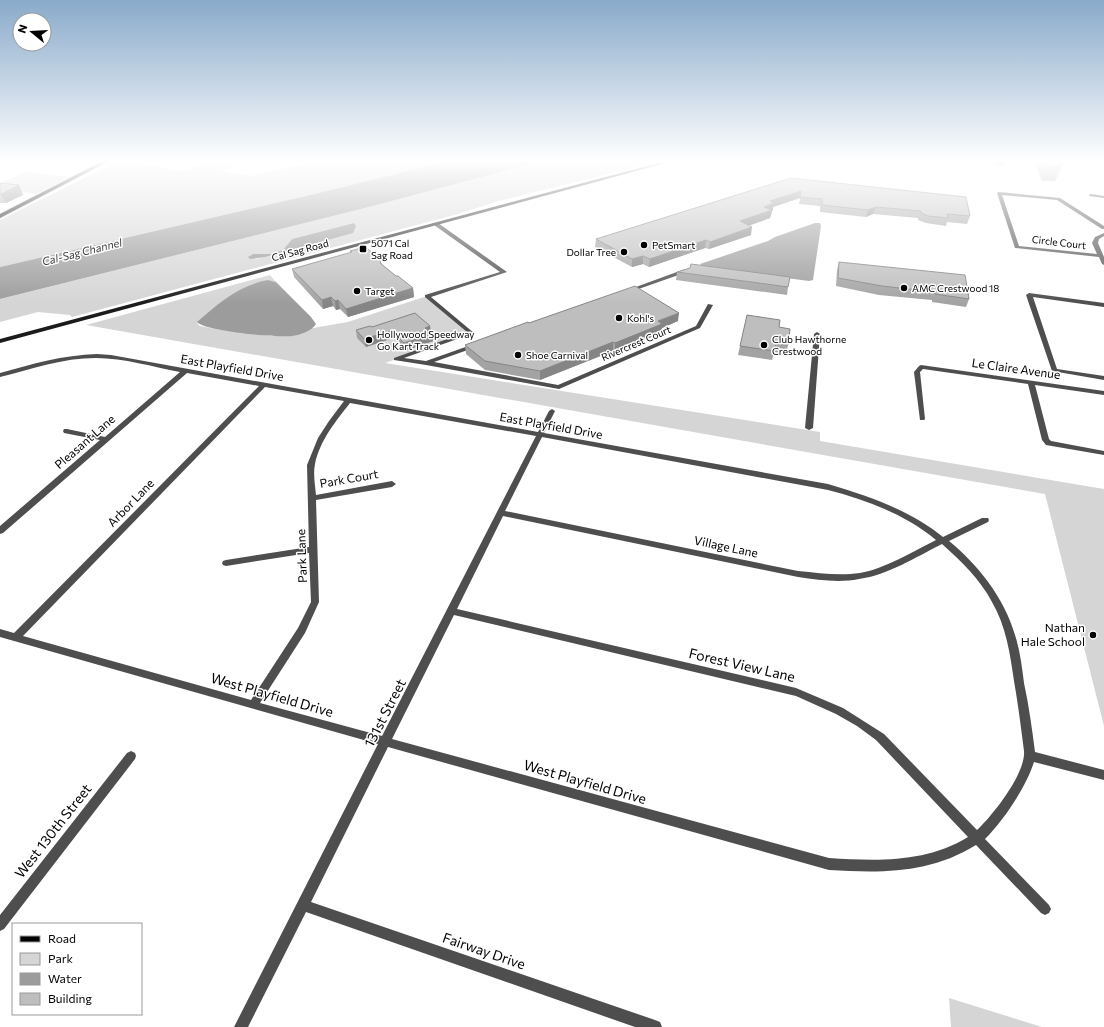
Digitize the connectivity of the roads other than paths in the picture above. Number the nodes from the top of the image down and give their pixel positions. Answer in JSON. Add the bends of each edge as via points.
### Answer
{"nodes":[{"id":1,"x":16,"y":208,"type":"edge"},
{"id":2,"x":496,"y":208,"type":"edge"},
{"id":3,"x":1004,"y":208,"type":"edge"},
{"id":4,"x":1072,"y":208,"type":"edge"},
{"id":5,"x":0,"y":216,"type":"edge"},
{"id":6,"x":436,"y":224,"type":"junction"},
{"id":7,"x":1104,"y":228,"type":"edge"},
{"id":8,"x":1104,"y":234,"type":"edge"},
{"id":9,"x":1101,"y":256,"type":"junction"},
{"id":10,"x":1104,"y":263,"type":"edge"},
{"id":11,"x":686,"y":271,"type":"edge"},
{"id":12,"x":622,"y":293,"type":"edge"},
{"id":13,"x":710,"y":305,"type":"dead end"},
{"id":14,"x":1104,"y":305,"type":"edge"},
{"id":15,"x":817,"y":334,"type":"dead end"},
{"id":16,"x":0,"y":341,"type":"edge"},
{"id":17,"x":483,"y":343,"type":"edge"},
{"id":18,"x":426,"y":363,"type":"junction"},
{"id":19,"x":185,"y":371,"type":"junction"},
{"id":20,"x":0,"y":375,"type":"edge"},
{"id":21,"x":1104,"y":378,"type":"edge"},
{"id":22,"x":1031,"y":383,"type":"junction"},
{"id":23,"x":263,"y":385,"type":"junction"},
{"id":24,"x":1104,"y":393,"type":"edge"},
{"id":25,"x":349,"y":400,"type":"junction"},
{"id":26,"x":552,"y":410,"type":"dead end"},
{"id":27,"x":922,"y":419,"type":"dead end"},
{"id":28,"x":809,"y":428,"type":"dead end"},
{"id":29,"x":67,"y":431,"type":"dead end"},
{"id":30,"x":540,"y":435,"type":"junction"},
{"id":31,"x":105,"y":439,"type":"junction"},
{"id":32,"x":1104,"y":453,"type":"edge"},
{"id":33,"x":392,"y":484,"type":"dead end"},
{"id":34,"x":311,"y":498,"type":"junction"},
{"id":35,"x":500,"y":513,"type":"junction"},
{"id":36,"x":0,"y":520,"type":"edge"},
{"id":37,"x":985,"y":520,"type":"dead end"},
{"id":38,"x":10,"y":522,"type":"junction"},
{"id":39,"x":0,"y":531,"type":"edge"},
{"id":40,"x":942,"y":540,"type":"junction"},
{"id":41,"x":314,"y":549,"type":"junction"},
{"id":42,"x":226,"y":563,"type":"dead end"},
{"id":43,"x":452,"y":611,"type":"junction"},
{"id":44,"x":0,"y":633,"type":"edge"},
{"id":45,"x":16,"y":637,"type":"junction"},
{"id":46,"x":1016,"y":664,"type":"joint"},
{"id":47,"x":253,"y":705,"type":"junction"},
{"id":48,"x":386,"y":741,"type":"junction"},
{"id":49,"x":131,"y":756,"type":"dead end"},
{"id":50,"x":1030,"y":756,"type":"junction"},
{"id":51,"x":1104,"y":776,"type":"edge"},
{"id":52,"x":977,"y":839,"type":"junction"},
{"id":53,"x":303,"y":905,"type":"junction"},
{"id":54,"x":1045,"y":909,"type":"dead end"},
{"id":55,"x":0,"y":925,"type":"edge"},
{"id":56,"x":241,"y":1027,"type":"edge"},
{"id":57,"x":655,"y":1027,"type":"edge"}],
"edges":[{"from":1,"to":5,"type":"main road"},
{"from":2,"to":6,"type":"main road","name":"Cal Sag Road"},
{"from":3,"to":9,"type":"street","name":"Circle Court","via":[[1017,247]]},
{"from":4,"to":7,"type":"street","name":"Circle Court"},
{"from":6,"to":16,"type":"main road","name":"Cal Sag Road"},
{"from":6,"to":18,"type":"street","via":[[504,272],[427,296],[471,333],[396,359]]},
{"from":8,"to":9,"type":"street","via":[[1097,238],[1095,243]]},
{"from":9,"to":10,"type":"street"},
{"from":11,"to":12,"type":"street"},
{"from":13,"to":18,"type":"street","name":"Rivercrest Court","via":[[698,327],[558,386]]},
{"from":14,"to":21,"type":"street","via":[[1029,295],[1054,370]]},
{"from":15,"to":28,"type":"street"},
{"from":17,"to":18,"type":"street"},
{"from":19,"to":20,"type":"street","name":"East Playfield Drive","via":[[95,355],[48,361]]},
{"from":19,"to":23,"type":"street","name":"East Playfield Drive"},
{"from":19,"to":31,"type":"street","name":"Pleasant Lane"},
{"from":22,"to":24,"type":"street","name":"Le Claire Avenue"},
{"from":22,"to":27,"type":"street","name":"Le Claire Avenue","via":[[921,368],[918,372]]},
{"from":22,"to":32,"type":"street","via":[[1046,440],[1049,443]]},
{"from":23,"to":25,"type":"street","name":"East Playfield Drive"},
{"from":23,"to":45,"type":"street","name":"Arbor Lane"},
{"from":25,"to":30,"type":"street","name":"East Playfield Drive"},
{"from":25,"to":34,"type":"street","name":"Park Lane","via":[[325,430],[316,447],[310,473]]},
{"from":26,"to":30,"type":"street","name":"131st Street"},
{"from":29,"to":31,"type":"street"},
{"from":30,"to":35,"type":"street","name":"131st Street"},
{"from":30,"to":40,"type":"street","name":"East Playfield Drive","via":[[840,490],[892,509]]},
{"from":31,"to":38,"type":"street","name":"Pleasant Lane"},
{"from":33,"to":34,"type":"street","name":"Park Court"},
{"from":34,"to":41,"type":"street","name":"Park Lane"},
{"from":35,"to":40,"type":"street","name":"Village Lane","via":[[798,574],[832,578],[860,576]]},
{"from":35,"to":43,"type":"street","name":"131st Street"},
{"from":36,"to":38,"type":"street"},
{"from":37,"to":40,"type":"street","name":"Village Lane"},
{"from":38,"to":39,"type":"street","name":"Pleasant Lane"},
{"from":40,"to":46,"type":"street","name":"East Playfield Drive","via":[[963,558],[991,592],[1008,628]]},
{"from":41,"to":42,"type":"street"},
{"from":41,"to":47,"type":"street","name":"Park Lane","via":[[315,602],[302,630]]},
{"from":43,"to":48,"type":"street","name":"131st Street"},
{"from":43,"to":52,"type":"street","name":"Forest View Lane","via":[[796,692],[834,707],[880,737]]},
{"from":44,"to":45,"type":"street","name":"West Playfield Drive"},
{"from":45,"to":47,"type":"street","name":"West Playfield Drive"},
{"from":46,"to":50,"type":"street","name":"West Playfield Drive"},
{"from":47,"to":48,"type":"street","name":"West Playfield Drive"},
{"from":48,"to":52,"type":"street","name":"West Playfield Drive","via":[[829,864],[874,867],[922,862],[952,852]]},
{"from":48,"to":53,"type":"street","name":"131st Street"},
{"from":49,"to":55,"type":"street","name":"West 130th Street"},
{"from":50,"to":51,"type":"street"},
{"from":50,"to":52,"type":"street","name":"West Playfield Drive","via":[[1021,782]]},
{"from":52,"to":54,"type":"street","name":"Forest View Lane"},
{"from":53,"to":56,"type":"street","name":"131st Street"},
{"from":53,"to":57,"type":"street","name":"Fairway Drive"}]}
